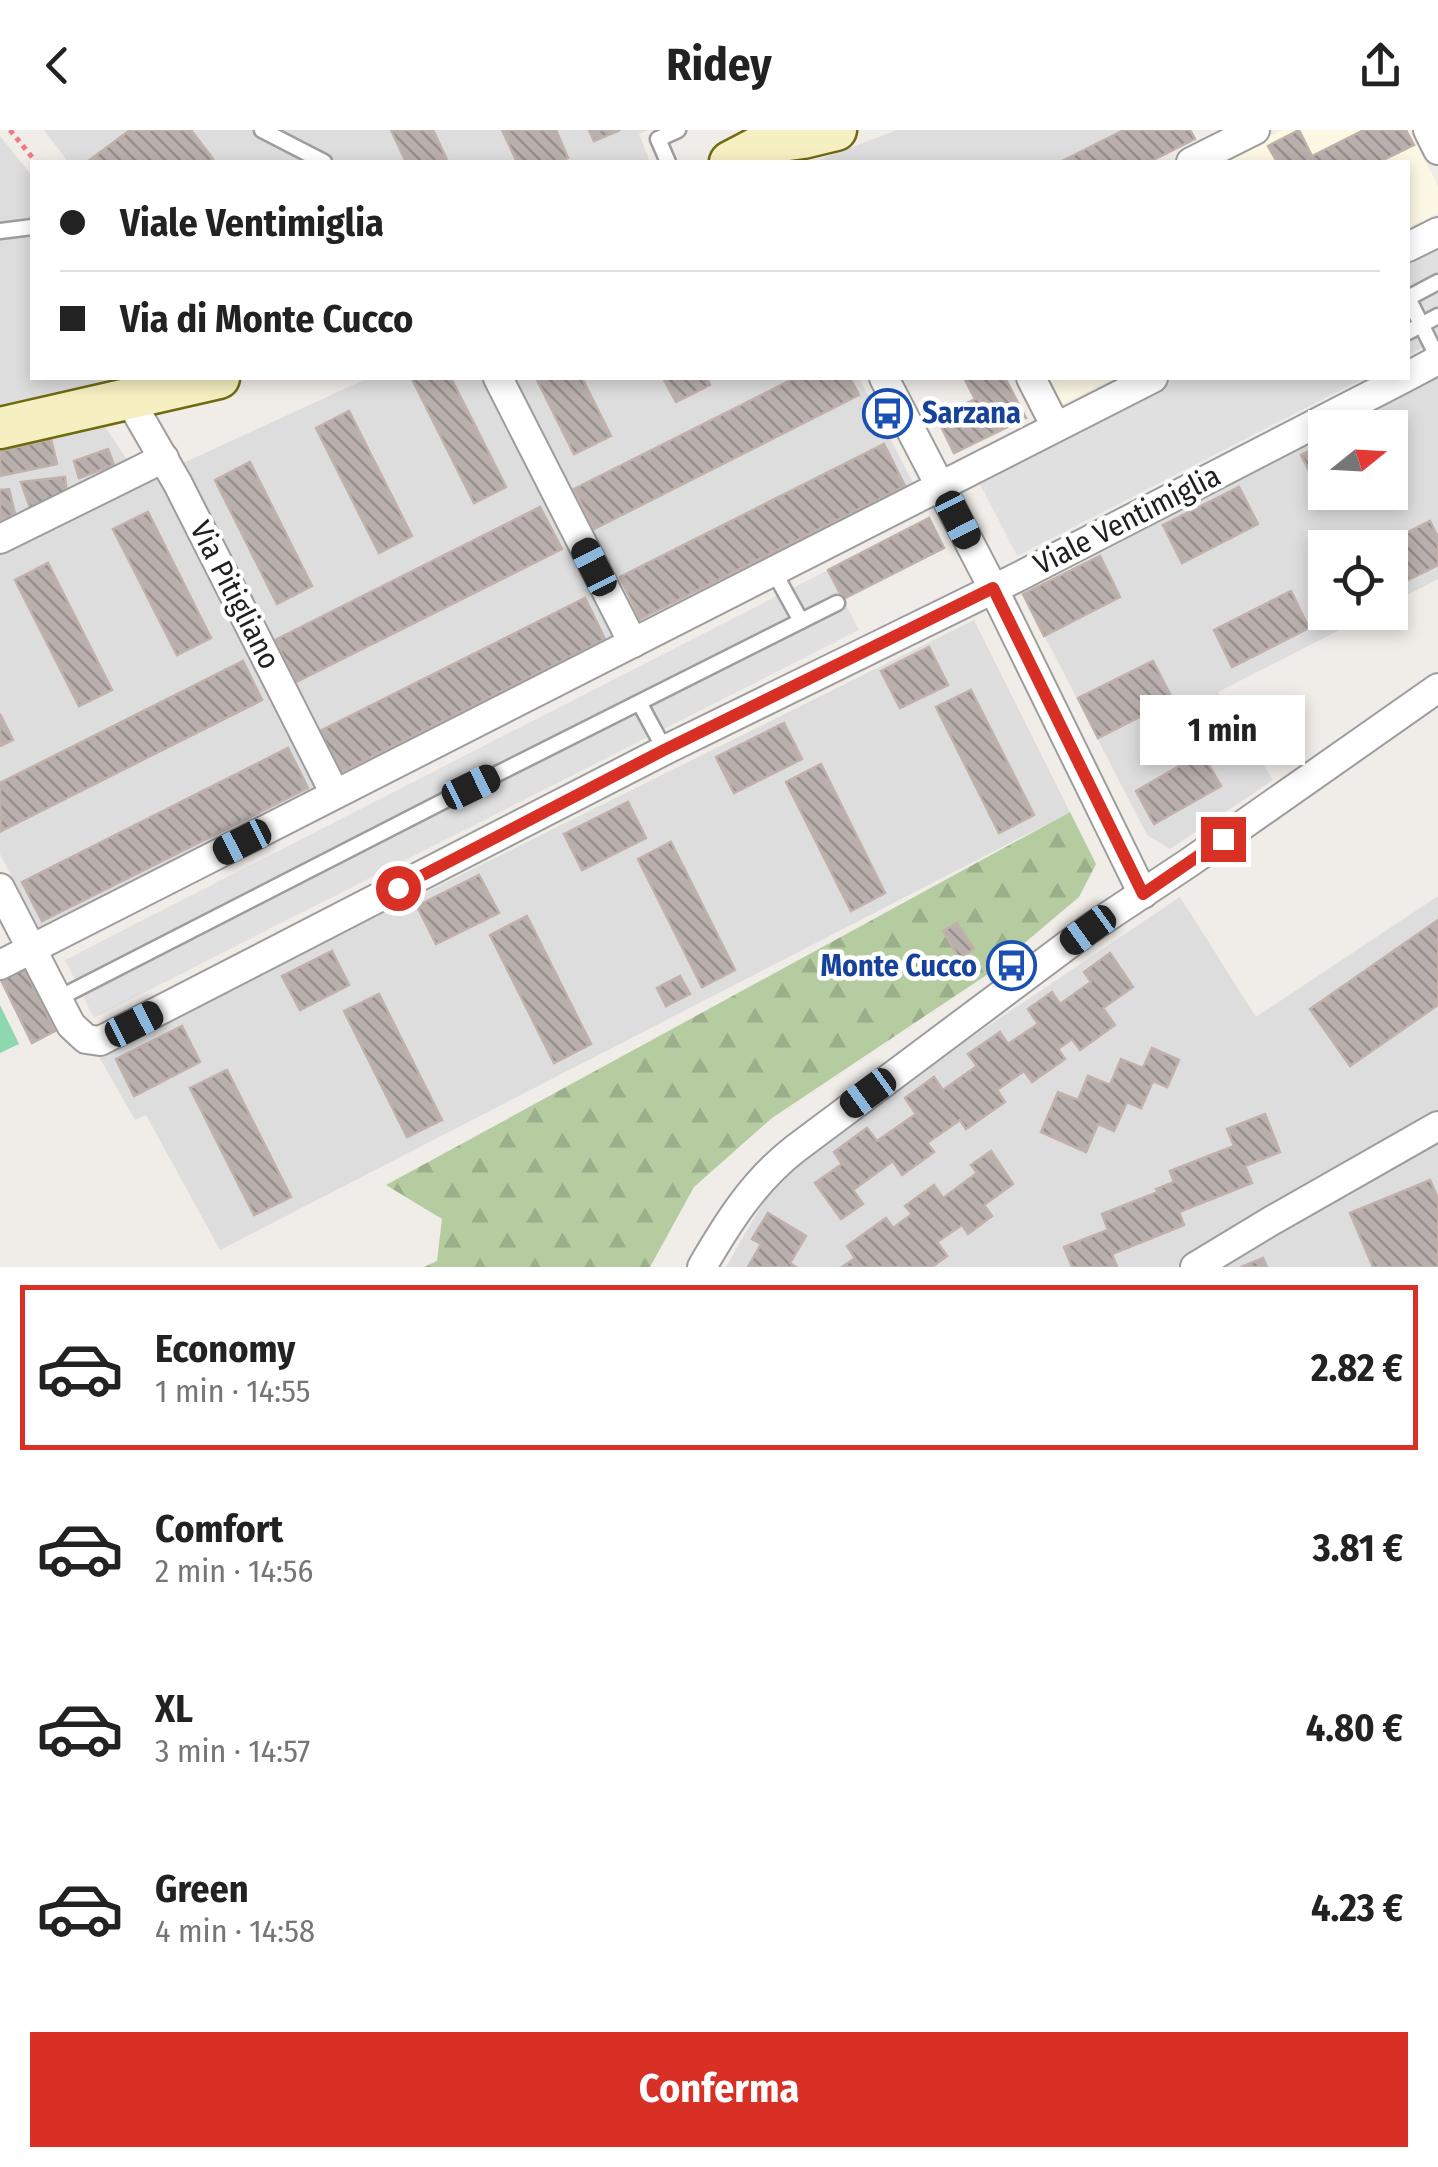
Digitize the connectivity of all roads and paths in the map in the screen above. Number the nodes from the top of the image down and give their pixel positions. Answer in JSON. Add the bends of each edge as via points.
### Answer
{"nodes":[{"id":1,"x":10,"y":130,"type":"edge"},
{"id":2,"x":262,"y":130,"type":"edge"},
{"id":3,"x":678,"y":130,"type":"edge"},
{"id":4,"x":836,"y":130,"type":"edge"},
{"id":5,"x":1254,"y":130,"type":"edge"},
{"id":6,"x":1428,"y":130,"type":"edge"},
{"id":7,"x":774,"y":145,"type":"edge"},
{"id":8,"x":1438,"y":150,"type":"edge"},
{"id":9,"x":34,"y":160,"type":"edge"},
{"id":10,"x":320,"y":160,"type":"edge"},
{"id":11,"x":667,"y":160,"type":"edge"},
{"id":12,"x":735,"y":160,"type":"edge"},
{"id":13,"x":1195,"y":160,"type":"edge"},
{"id":14,"x":30,"y":227,"type":"edge"},
{"id":15,"x":0,"y":231,"type":"edge"},
{"id":16,"x":1438,"y":232,"type":"edge"},
{"id":17,"x":1410,"y":247,"type":"edge"},
{"id":18,"x":1438,"y":282,"type":"edge"},
{"id":19,"x":1410,"y":297,"type":"edge"},
{"id":20,"x":1438,"y":316,"type":"edge"},
{"id":21,"x":1414,"y":328,"type":"edge"},
{"id":22,"x":1438,"y":359,"type":"edge"},
{"id":23,"x":1410,"y":375,"type":"edge"},
{"id":24,"x":499,"y":380,"type":"edge"},
{"id":25,"x":885,"y":380,"type":"edge"},
{"id":26,"x":1032,"y":380,"type":"edge"},
{"id":27,"x":1150,"y":380,"type":"edge"},
{"id":28,"x":1400,"y":380,"type":"edge"},
{"id":29,"x":180,"y":384,"type":"edge"},
{"id":30,"x":1056,"y":427,"type":"junction"},
{"id":31,"x":0,"y":428,"type":"edge"},
{"id":32,"x":164,"y":458,"type":"junction"},
{"id":33,"x":940,"y":486,"type":"junction"},
{"id":34,"x":0,"y":538,"type":"edge"},
{"id":35,"x":774,"y":572,"type":"junction"},
{"id":36,"x":993,"y":588,"type":"junction"},
{"id":37,"x":837,"y":603,"type":"dead end"},
{"id":38,"x":802,"y":621,"type":"junction"},
{"id":39,"x":632,"y":643,"type":"junction"},
{"id":40,"x":1438,"y":688,"type":"edge"},
{"id":41,"x":640,"y":704,"type":"junction"},
{"id":42,"x":664,"y":750,"type":"junction"},
{"id":43,"x":335,"y":794,"type":"junction"},
{"id":44,"x":0,"y":888,"type":"edge"},
{"id":45,"x":1143,"y":894,"type":"junction"},
{"id":46,"x":32,"y":950,"type":"junction"},
{"id":47,"x":0,"y":965,"type":"edge"},
{"id":48,"x":57,"y":999,"type":"junction"},
{"id":49,"x":1434,"y":1140,"type":"edge"},
{"id":50,"x":702,"y":1267,"type":"edge"},
{"id":51,"x":1196,"y":1267,"type":"edge"}],
"edges":[{"from":1,"to":9,"type":"path"},
{"from":2,"to":10,"type":"lane"},
{"from":3,"to":11,"type":"lane","via":[[658,139]]},
{"from":4,"to":7,"type":"street"},
{"from":5,"to":13,"type":"street"},
{"from":6,"to":8,"type":"street"},
{"from":7,"to":12,"type":"street"},
{"from":14,"to":15,"type":"lane"},
{"from":16,"to":17,"type":"street"},
{"from":18,"to":19,"type":"lane"},
{"from":20,"to":21,"type":"lane"},
{"from":21,"to":22,"type":"lane"},
{"from":22,"to":23,"type":"street","name":"Viale Ventimiglia"},
{"from":24,"to":39,"type":"street"},
{"from":25,"to":33,"type":"street"},
{"from":26,"to":30,"type":"street"},
{"from":27,"to":30,"type":"street"},
{"from":28,"to":36,"type":"street","name":"Viale Ventimiglia"},
{"from":29,"to":31,"type":"street"},
{"from":29,"to":32,"type":"street","name":"Via Pitigliano"},
{"from":30,"to":33,"type":"street"},
{"from":32,"to":34,"type":"street"},
{"from":32,"to":43,"type":"street","name":"Via Pitigliano"},
{"from":33,"to":35,"type":"street"},
{"from":33,"to":36,"type":"street"},
{"from":35,"to":38,"type":"lane"},
{"from":35,"to":39,"type":"street"},
{"from":36,"to":42,"type":"street","name":"Viale Ventimiglia"},
{"from":36,"to":45,"type":"street"},
{"from":37,"to":38,"type":"lane"},
{"from":38,"to":41,"type":"lane"},
{"from":39,"to":43,"type":"street"},
{"from":40,"to":45,"type":"street"},
{"from":41,"to":42,"type":"lane"},
{"from":41,"to":48,"type":"lane"},
{"from":42,"to":48,"type":"street","name":"Viale Ventimiglia","via":[[100,1040],[76,1032]]},
{"from":43,"to":46,"type":"street"},
{"from":44,"to":46,"type":"street","name":"Viale Ventimiglia"},
{"from":45,"to":50,"type":"street","via":[[781,1160],[745,1198]]},
{"from":46,"to":47,"type":"street"},
{"from":46,"to":48,"type":"street","name":"Viale Ventimiglia"},
{"from":49,"to":51,"type":"street","via":[[1270,1220]]}]}
